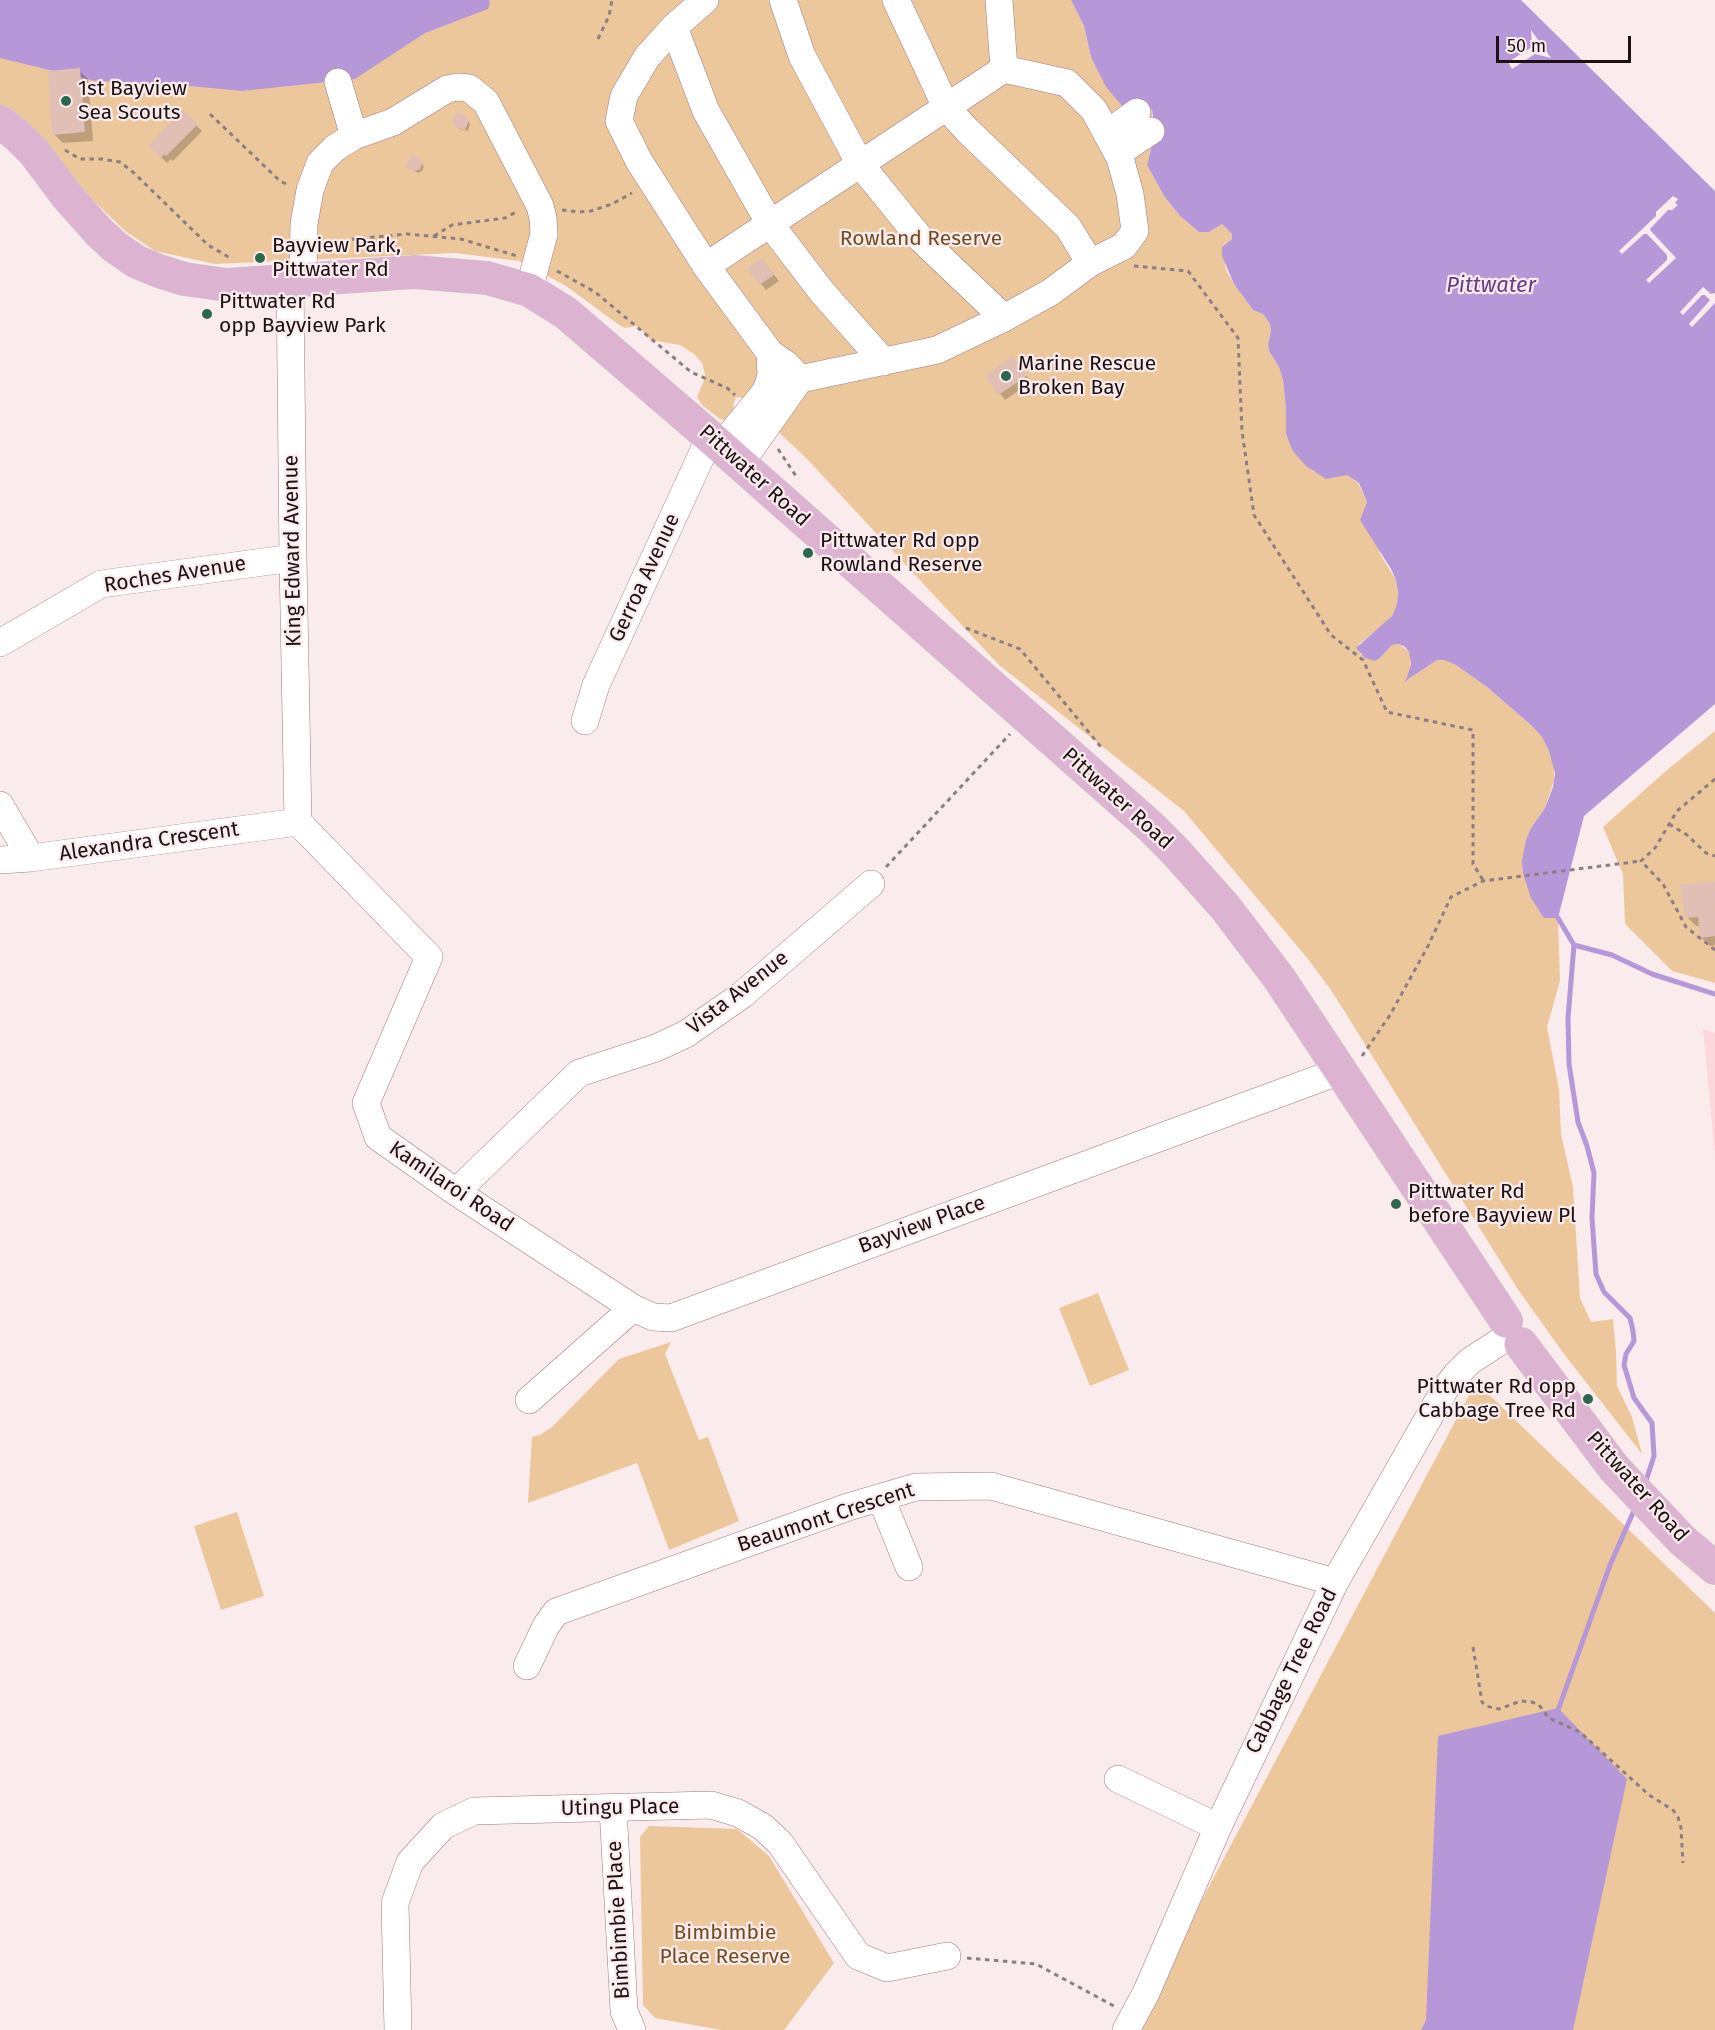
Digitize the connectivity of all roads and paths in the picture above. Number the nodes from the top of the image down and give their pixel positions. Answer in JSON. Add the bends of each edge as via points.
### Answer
{"nodes":[{"id":1,"x":612,"y":0,"type":"edge"},
{"id":2,"x":705,"y":0,"type":"edge"},
{"id":3,"x":783,"y":0,"type":"edge"},
{"id":4,"x":896,"y":0,"type":"edge"},
{"id":5,"x":999,"y":0,"type":"edge"},
{"id":6,"x":674,"y":27,"type":"junction"},
{"id":7,"x":598,"y":39,"type":"dead end"},
{"id":8,"x":1004,"y":69,"type":"junction"},
{"id":9,"x":338,"y":82,"type":"dead end"},
{"id":10,"x":946,"y":107,"type":"junction"},
{"id":11,"x":210,"y":114,"type":"dead end"},
{"id":12,"x":1144,"y":121,"type":"dead end"},
{"id":13,"x":0,"y":122,"type":"edge"},
{"id":14,"x":354,"y":136,"type":"junction"},
{"id":15,"x":1113,"y":144,"type":"junction"},
{"id":16,"x":63,"y":149,"type":"dead end"},
{"id":17,"x":860,"y":164,"type":"junction"},
{"id":18,"x":652,"y":182,"type":"junction"},
{"id":19,"x":310,"y":190,"type":"junction"},
{"id":20,"x":540,"y":206,"type":"junction"},
{"id":21,"x":770,"y":224,"type":"junction"},
{"id":22,"x":433,"y":237,"type":"dead end"},
{"id":23,"x":242,"y":261,"type":"dead end"},
{"id":24,"x":1090,"y":263,"type":"junction"},
{"id":25,"x":706,"y":266,"type":"junction"},
{"id":26,"x":1134,"y":266,"type":"dead end"},
{"id":27,"x":296,"y":280,"type":"junction"},
{"id":28,"x":529,"y":290,"type":"junction"},
{"id":29,"x":1004,"y":318,"type":"junction"},
{"id":30,"x":770,"y":353,"type":"junction"},
{"id":31,"x":884,"y":362,"type":"junction"},
{"id":32,"x":800,"y":379,"type":"junction"},
{"id":33,"x":724,"y":449,"type":"junction"},
{"id":34,"x":292,"y":558,"type":"junction"},
{"id":35,"x":0,"y":643,"type":"edge"},
{"id":36,"x":1026,"y":716,"type":"junction"},
{"id":37,"x":585,"y":721,"type":"dead end"},
{"id":38,"x":1715,"y":779,"type":"edge"},
{"id":39,"x":0,"y":805,"type":"edge"},
{"id":40,"x":298,"y":822,"type":"junction"},
{"id":41,"x":1669,"y":824,"type":"junction"},
{"id":42,"x":1715,"y":856,"type":"edge"},
{"id":43,"x":31,"y":858,"type":"junction"},
{"id":44,"x":0,"y":860,"type":"edge"},
{"id":45,"x":1641,"y":861,"type":"junction"},
{"id":46,"x":1483,"y":881,"type":"junction"},
{"id":47,"x":871,"y":884,"type":"joint"},
{"id":48,"x":1715,"y":950,"type":"edge"},
{"id":49,"x":1351,"y":1064,"type":"junction"},
{"id":50,"x":456,"y":1192,"type":"junction"},
{"id":51,"x":633,"y":1308,"type":"junction"},
{"id":52,"x":1509,"y":1335,"type":"junction"},
{"id":53,"x":529,"y":1400,"type":"dead end"},
{"id":54,"x":881,"y":1498,"type":"junction"},
{"id":55,"x":909,"y":1567,"type":"dead end"},
{"id":56,"x":1715,"y":1568,"type":"edge"},
{"id":57,"x":1335,"y":1582,"type":"junction"},
{"id":58,"x":1473,"y":1647,"type":"dead end"},
{"id":59,"x":526,"y":1666,"type":"dead end"},
{"id":60,"x":1118,"y":1779,"type":"dead end"},
{"id":61,"x":613,"y":1808,"type":"junction"},
{"id":62,"x":1218,"y":1827,"type":"junction"},
{"id":63,"x":1683,"y":1863,"type":"dead end"},
{"id":64,"x":947,"y":1956,"type":"joint"},
{"id":65,"x":1129,"y":2023,"type":"edge"},
{"id":66,"x":398,"y":2030,"type":"edge"},
{"id":67,"x":632,"y":2030,"type":"edge"}],
"edges":[{"from":1,"to":7,"type":"path"},
{"from":2,"to":6,"type":"street"},
{"from":3,"to":17,"type":"street","via":[[802,56]]},
{"from":4,"to":10,"type":"street"},
{"from":5,"to":8,"type":"street"},
{"from":6,"to":18,"type":"street","via":[[647,57],[624,96],[619,121]]},
{"from":6,"to":21,"type":"street","via":[[706,111]]},
{"from":8,"to":10,"type":"street"},
{"from":8,"to":15,"type":"street","via":[[1067,83],[1094,110]]},
{"from":9,"to":14,"type":"street"},
{"from":10,"to":17,"type":"street"},
{"from":10,"to":24,"type":"street","via":[[1068,227]]},
{"from":11,"to":19,"type":"path","via":[[280,181]]},
{"from":12,"to":15,"type":"street"},
{"from":13,"to":27,"type":"main road","name":"Pittwater Road","via":[[34,152],[98,231],[137,262],[206,283]]},
{"from":14,"to":19,"type":"street","name":"King Edward Avenue","via":[[320,163]]},
{"from":14,"to":20,"type":"street","name":"King Edward Avenue","via":[[393,122],[447,88],[469,88],[486,102]]},
{"from":15,"to":24,"type":"street","via":[[1130,194],[1135,231],[1124,246]]},
{"from":16,"to":23,"type":"path","via":[[80,159],[120,162],[208,245]]},
{"from":17,"to":21,"type":"street"},
{"from":17,"to":29,"type":"street","via":[[920,238]]},
{"from":18,"to":20,"type":"path","via":[[591,211]]},
{"from":18,"to":25,"type":"street"},
{"from":19,"to":27,"type":"street","name":"King Edward Avenue"},
{"from":20,"to":22,"type":"path","via":[[529,206],[505,218],[452,225]]},
{"from":20,"to":28,"type":"street","via":[[544,234]]},
{"from":21,"to":25,"type":"street"},
{"from":21,"to":31,"type":"street","via":[[822,292]]},
{"from":24,"to":29,"type":"street","via":[[1051,292]]},
{"from":25,"to":30,"type":"street"},
{"from":26,"to":46,"type":"path","via":[[1188,271],[1238,338],[1242,430],[1254,515],[1331,635],[1363,660],[1387,712],[1473,730],[1473,864]]},
{"from":27,"to":28,"type":"main road","name":"Pittwater Road","via":[[414,272],[486,278]]},
{"from":27,"to":34,"type":"street","name":"King Edward Avenue"},
{"from":28,"to":33,"type":"main road","name":"Pittwater Road","via":[[566,313]]},
{"from":29,"to":31,"type":"street","via":[[937,350]]},
{"from":30,"to":32,"type":"street"},
{"from":30,"to":33,"type":"street","via":[[771,376],[766,391]]},
{"from":31,"to":32,"type":"street"},
{"from":32,"to":33,"type":"street"},
{"from":33,"to":36,"type":"main road","name":"Pittwater Road"},
{"from":33,"to":37,"type":"street","name":"Gerroa Avenue","via":[[596,685]]},
{"from":34,"to":35,"type":"street","name":"Roches Avenue","via":[[101,584]]},
{"from":34,"to":40,"type":"street","name":"King Edward Avenue"},
{"from":36,"to":47,"type":"path"},
{"from":36,"to":49,"type":"main road","name":"Pittwater Road","via":[[1150,826],[1202,879]]},
{"from":38,"to":41,"type":"path","via":[[1677,811]]},
{"from":39,"to":43,"type":"street"},
{"from":40,"to":43,"type":"street","name":"Alexandra Crescent"},
{"from":40,"to":50,"type":"street","name":"Kamilaroi Road","via":[[429,957],[366,1103],[378,1137]]},
{"from":41,"to":42,"type":"path"},
{"from":41,"to":45,"type":"path","via":[[1655,848]]},
{"from":43,"to":44,"type":"street","name":"Alexandra Crescent"},
{"from":45,"to":46,"type":"path"},
{"from":45,"to":48,"type":"path","via":[[1663,884],[1686,927]]},
{"from":46,"to":49,"type":"path","via":[[1451,897],[1396,1005]]},
{"from":47,"to":50,"type":"street","name":"Vista Avenue","via":[[742,995],[686,1034],[579,1073]]},
{"from":49,"to":51,"type":"street","name":"Bayview Place","via":[[671,1318],[653,1317]]},
{"from":49,"to":52,"type":"main road","name":"Pittwater Road"},
{"from":50,"to":51,"type":"street","name":"Kamilaroi Road"},
{"from":51,"to":53,"type":"street"},
{"from":52,"to":56,"type":"main road","name":"Pittwater Road","via":[[1614,1468],[1682,1540]]},
{"from":52,"to":57,"type":"street","name":"Cabbage Tree Road","via":[[1470,1361],[1445,1389]]},
{"from":54,"to":55,"type":"street"},
{"from":54,"to":57,"type":"street","name":"Beaumont Crescent","via":[[916,1487],[991,1486]]},
{"from":54,"to":59,"type":"street","name":"Beaumont Crescent","via":[[556,1612]]},
{"from":57,"to":62,"type":"street","name":"Cabbage Tree Road"},
{"from":58,"to":63,"type":"path","via":[[1482,1702],[1499,1709],[1521,1701],[1532,1702],[1549,1718],[1580,1732],[1678,1817]]},
{"from":60,"to":62,"type":"street"},
{"from":61,"to":64,"type":"street","name":"Utingu Place","via":[[711,1806],[738,1813],[763,1827],[780,1843],[858,1956],[887,1968]]},
{"from":61,"to":66,"type":"street","name":"Utingu Place","via":[[474,1811],[443,1826],[410,1862],[395,1903]]},
{"from":61,"to":67,"type":"street","name":"Bimbimbie Place","via":[[624,2011]]},
{"from":62,"to":65,"type":"street","name":"Cabbage Tree Road"},
{"from":64,"to":65,"type":"path","via":[[1036,1964]]}]}
